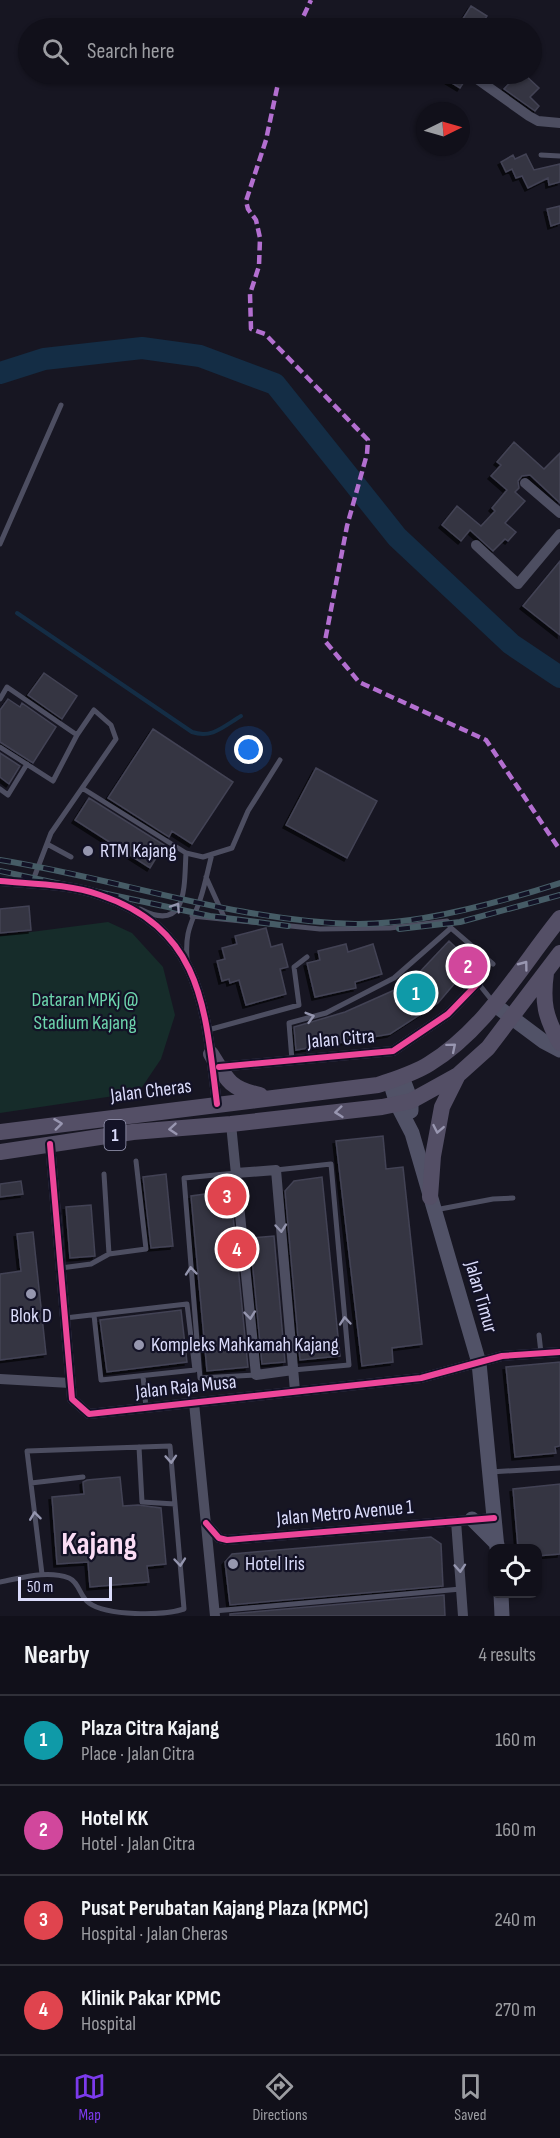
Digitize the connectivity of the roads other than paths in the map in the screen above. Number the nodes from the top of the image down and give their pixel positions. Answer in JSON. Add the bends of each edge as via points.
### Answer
{"nodes":[{"id":1,"x":484,"y":84,"type":"edge"},
{"id":2,"x":560,"y":123,"type":"edge"},
{"id":3,"x":541,"y":155,"type":"dead end"},
{"id":4,"x":560,"y":156,"type":"edge"},
{"id":5,"x":62,"y":405,"type":"dead end"},
{"id":6,"x":525,"y":483,"type":"dead end"},
{"id":7,"x":560,"y":513,"type":"edge"},
{"id":8,"x":560,"y":534,"type":"edge"},
{"id":9,"x":0,"y":544,"type":"edge"},
{"id":10,"x":476,"y":545,"type":"dead end"},
{"id":11,"x":0,"y":699,"type":"edge"},
{"id":12,"x":76,"y":735,"type":"junction"},
{"id":13,"x":0,"y":747,"type":"edge"},
{"id":14,"x":280,"y":760,"type":"dead end"},
{"id":15,"x":27,"y":764,"type":"junction"},
{"id":16,"x":0,"y":789,"type":"edge"},
{"id":17,"x":82,"y":789,"type":"junction"},
{"id":18,"x":47,"y":844,"type":"junction"},
{"id":19,"x":186,"y":853,"type":"junction"},
{"id":20,"x":212,"y":854,"type":"junction"},
{"id":21,"x":71,"y":857,"type":"dead end"},
{"id":22,"x":206,"y":878,"type":"junction"},
{"id":23,"x":0,"y":881,"type":"edge"},
{"id":24,"x":31,"y":884,"type":"junction"},
{"id":25,"x":127,"y":906,"type":"junction"},
{"id":26,"x":192,"y":916,"type":"junction"},
{"id":27,"x":560,"y":918,"type":"edge"},
{"id":28,"x":225,"y":919,"type":"junction"},
{"id":29,"x":451,"y":928,"type":"junction"},
{"id":30,"x":560,"y":953,"type":"edge"},
{"id":31,"x":307,"y":957,"type":"dead end"},
{"id":32,"x":187,"y":961,"type":"junction"},
{"id":33,"x":493,"y":964,"type":"dead end"},
{"id":34,"x":546,"y":972,"type":"junction"},
{"id":35,"x":478,"y":983,"type":"joint"},
{"id":36,"x":495,"y":1005,"type":"junction"},
{"id":37,"x":511,"y":1018,"type":"junction"},
{"id":38,"x":208,"y":1030,"type":"junction"},
{"id":39,"x":560,"y":1043,"type":"edge"},
{"id":40,"x":560,"y":1050,"type":"edge"},
{"id":41,"x":292,"y":1060,"type":"junction"},
{"id":42,"x":215,"y":1061,"type":"junction"},
{"id":43,"x":458,"y":1075,"type":"junction"},
{"id":44,"x":396,"y":1079,"type":"junction"},
{"id":45,"x":272,"y":1098,"type":"junction"},
{"id":46,"x":404,"y":1102,"type":"junction"},
{"id":47,"x":217,"y":1104,"type":"junction"},
{"id":48,"x":231,"y":1124,"type":"junction"},
{"id":49,"x":0,"y":1132,"type":"edge"},
{"id":50,"x":50,"y":1144,"type":"junction"},
{"id":51,"x":0,"y":1152,"type":"edge"},
{"id":52,"x":136,"y":1161,"type":"dead end"},
{"id":53,"x":276,"y":1170,"type":"junction"},
{"id":54,"x":236,"y":1173,"type":"junction"},
{"id":55,"x":104,"y":1174,"type":"dead end"},
{"id":56,"x":513,"y":1198,"type":"dead end"},
{"id":57,"x":432,"y":1203,"type":"junction"},
{"id":58,"x":109,"y":1254,"type":"junction"},
{"id":59,"x":59,"y":1268,"type":"junction"},
{"id":60,"x":94,"y":1315,"type":"junction"},
{"id":61,"x":64,"y":1318,"type":"junction"},
{"id":62,"x":539,"y":1335,"type":"dead end"},
{"id":63,"x":560,"y":1352,"type":"edge"},
{"id":64,"x":541,"y":1353,"type":"junction"},
{"id":65,"x":479,"y":1363,"type":"junction"},
{"id":66,"x":293,"y":1370,"type":"junction"},
{"id":67,"x":256,"y":1375,"type":"junction"},
{"id":68,"x":143,"y":1376,"type":"junction"},
{"id":69,"x":0,"y":1379,"type":"edge"},
{"id":70,"x":70,"y":1383,"type":"junction"},
{"id":71,"x":296,"y":1391,"type":"junction"},
{"id":72,"x":194,"y":1403,"type":"junction"},
{"id":73,"x":146,"y":1408,"type":"junction"},
{"id":74,"x":139,"y":1447,"type":"junction"},
{"id":75,"x":560,"y":1468,"type":"edge"},
{"id":76,"x":490,"y":1472,"type":"junction"},
{"id":77,"x":83,"y":1477,"type":"dead end"},
{"id":78,"x":31,"y":1483,"type":"junction"},
{"id":79,"x":175,"y":1504,"type":"junction"},
{"id":80,"x":494,"y":1518,"type":"junction"},
{"id":81,"x":464,"y":1520,"type":"junction"},
{"id":82,"x":206,"y":1523,"type":"junction"},
{"id":83,"x":227,"y":1540,"type":"junction"},
{"id":84,"x":494,"y":1544,"type":"edge"},
{"id":85,"x":497,"y":1544,"type":"edge"},
{"id":86,"x":209,"y":1558,"type":"junction"},
{"id":87,"x":42,"y":1574,"type":"junction"},
{"id":88,"x":0,"y":1582,"type":"edge"},
{"id":89,"x":461,"y":1589,"type":"junction"},
{"id":90,"x":501,"y":1598,"type":"edge"},
{"id":91,"x":214,"y":1613,"type":"edge"},
{"id":92,"x":463,"y":1616,"type":"edge"},
{"id":93,"x":502,"y":1616,"type":"edge"}],
"edges":[{"from":1,"to":2,"type":"street","via":[[538,121]]},
{"from":3,"to":4,"type":"lane"},
{"from":5,"to":9,"type":"lane"},
{"from":6,"to":7,"type":"street"},
{"from":8,"to":10,"type":"street","via":[[518,584]]},
{"from":11,"to":12,"type":"lane","via":[[7,687]]},
{"from":12,"to":15,"type":"lane","via":[[53,781]]},
{"from":12,"to":17,"type":"lane","via":[[94,710],[111,725],[116,739]]},
{"from":13,"to":15,"type":"lane"},
{"from":14,"to":20,"type":"lane","via":[[248,811],[232,848]]},
{"from":15,"to":16,"type":"lane","via":[[8,795]]},
{"from":17,"to":18,"type":"lane"},
{"from":17,"to":19,"type":"lane"},
{"from":18,"to":21,"type":"lane"},
{"from":18,"to":24,"type":"lane"},
{"from":19,"to":20,"type":"lane"},
{"from":25,"to":19,"type":"lane","one_way":true,"via":[[161,916],[178,910],[184,895]]},
{"from":20,"to":22,"type":"lane"},
{"from":22,"to":26,"type":"lane"},
{"from":22,"to":28,"type":"lane"},
{"from":23,"to":24,"type":"street"},
{"from":24,"to":25,"type":"street","via":[[99,894]]},
{"from":25,"to":32,"type":"street","via":[[165,933]]},
{"from":26,"to":28,"type":"lane"},
{"from":26,"to":32,"type":"lane","via":[[185,939]]},
{"from":36,"to":27,"type":"main road","name":"Jalan Cheras","number":"1","one_way":true},
{"from":28,"to":29,"type":"lane","via":[[320,929],[390,928],[447,921]]},
{"from":29,"to":33,"type":"lane"},
{"from":41,"to":29,"type":"lane","one_way":true,"via":[[289,1023],[326,1013],[394,978]]},
{"from":30,"to":34,"type":"main road","name":"Jalan Cheras","number":"1"},
{"from":31,"to":38,"type":"lane","via":[[294,967],[299,1005]]},
{"from":32,"to":38,"type":"street"},
{"from":34,"to":37,"type":"main road","name":"Jalan Cheras","number":"1"},
{"from":34,"to":39,"type":"main road","via":[[546,1016]]},
{"from":35,"to":36,"type":"lane"},
{"from":35,"to":41,"type":"street","name":"Jalan Citra","via":[[448,1014],[393,1051]]},
{"from":36,"to":37,"type":"main road"},
{"from":44,"to":36,"type":"main road","name":"Jalan Cheras","number":"1","one_way":true,"via":[[427,1066],[452,1048]]},
{"from":37,"to":40,"type":"main road"},
{"from":37,"to":43,"type":"main road","name":"Jalan Cheras","number":"1","via":[[488,1048]]},
{"from":38,"to":42,"type":"street"},
{"from":41,"to":42,"type":"street","name":"Jalan Citra"},
{"from":42,"to":45,"type":"main road","via":[[235,1088]]},
{"from":42,"to":47,"type":"street"},
{"from":43,"to":46,"type":"main road","name":"Jalan Cheras","number":"1"},
{"from":43,"to":57,"type":"main road","one_way":true,"via":[[442,1107],[433,1156]]},
{"from":44,"to":45,"type":"main road","name":"Jalan Cheras","number":"1","via":[[378,1085]]},
{"from":44,"to":46,"type":"main road","name":"Jalan Timur"},
{"from":45,"to":47,"type":"main road","name":"Jalan Cheras","number":"1"},
{"from":46,"to":48,"type":"main road","name":"Jalan Cheras","number":"1","one_way":true},
{"from":46,"to":57,"type":"main road","name":"Jalan Timur"},
{"from":49,"to":47,"type":"main road","name":"Jalan Cheras","number":"1","one_way":true},
{"from":48,"to":50,"type":"main road","name":"Jalan Cheras","number":"1","one_way":true},
{"from":48,"to":54,"type":"street"},
{"from":50,"to":51,"type":"main road","name":"Jalan Cheras","number":"1"},
{"from":50,"to":59,"type":"street","name":"Jalan Raja Musa"},
{"from":52,"to":58,"type":"lane","via":[[146,1249]]},
{"from":53,"to":54,"type":"street"},
{"from":53,"to":66,"type":"street","one_way":true},
{"from":66,"to":53,"type":"lane","one_way":true,"via":[[349,1365],[331,1164]]},
{"from":54,"to":67,"type":"street","one_way":true},
{"from":67,"to":54,"type":"lane","one_way":true,"via":[[200,1378],[184,1178]]},
{"from":55,"to":58,"type":"lane"},
{"from":56,"to":57,"type":"lane"},
{"from":57,"to":65,"type":"main road","name":"Jalan Timur"},
{"from":58,"to":59,"type":"lane","via":[[91,1264]]},
{"from":59,"to":61,"type":"street","name":"Jalan Raja Musa"},
{"from":60,"to":61,"type":"lane"},
{"from":60,"to":68,"type":"lane","via":[[101,1380]]},
{"from":60,"to":68,"type":"lane","via":[[188,1304],[195,1370]]},
{"from":61,"to":70,"type":"street","name":"Jalan Raja Musa"},
{"from":62,"to":64,"type":"lane"},
{"from":63,"to":64,"type":"street","name":"Jalan Raja Musa"},
{"from":64,"to":65,"type":"street","name":"Jalan Raja Musa","via":[[502,1356]]},
{"from":65,"to":71,"type":"street","name":"Jalan Raja Musa","via":[[421,1378]]},
{"from":65,"to":76,"type":"main road","name":"Jalan Timur"},
{"from":66,"to":67,"type":"street"},
{"from":66,"to":71,"type":"street"},
{"from":68,"to":73,"type":"lane"},
{"from":69,"to":70,"type":"street"},
{"from":70,"to":73,"type":"street","name":"Jalan Raja Musa","via":[[72,1399],[89,1414]]},
{"from":71,"to":72,"type":"street","name":"Jalan Raja Musa"},
{"from":72,"to":73,"type":"street","name":"Jalan Raja Musa"},
{"from":72,"to":82,"type":"street"},
{"from":74,"to":78,"type":"lane","via":[[27,1451]]},
{"from":74,"to":79,"type":"lane","via":[[142,1502]]},
{"from":74,"to":79,"type":"lane","one_way":true,"via":[[170,1446]]},
{"from":75,"to":76,"type":"lane"},
{"from":76,"to":80,"type":"main road","name":"Jalan Timur"},
{"from":77,"to":78,"type":"lane"},
{"from":87,"to":78,"type":"lane","one_way":true},
{"from":79,"to":87,"type":"lane","one_way":true,"via":[[184,1609],[171,1613],[114,1613],[89,1603],[69,1578]]},
{"from":80,"to":81,"type":"street","name":"Jalan Metro Avenue 1"},
{"from":80,"to":85,"type":"main road","name":"Jalan Timur"},
{"from":81,"to":83,"type":"street","name":"Jalan Metro Avenue 1"},
{"from":81,"to":84,"type":"main road"},
{"from":81,"to":89,"type":"street","one_way":true},
{"from":82,"to":83,"type":"street","via":[[219,1538]]},
{"from":82,"to":86,"type":"street"},
{"from":83,"to":86,"type":"street","via":[[213,1548]]},
{"from":86,"to":91,"type":"street"},
{"from":87,"to":88,"type":"lane"},
{"from":89,"to":91,"type":"lane"},
{"from":89,"to":92,"type":"street"},
{"from":90,"to":93,"type":"main road"}]}
